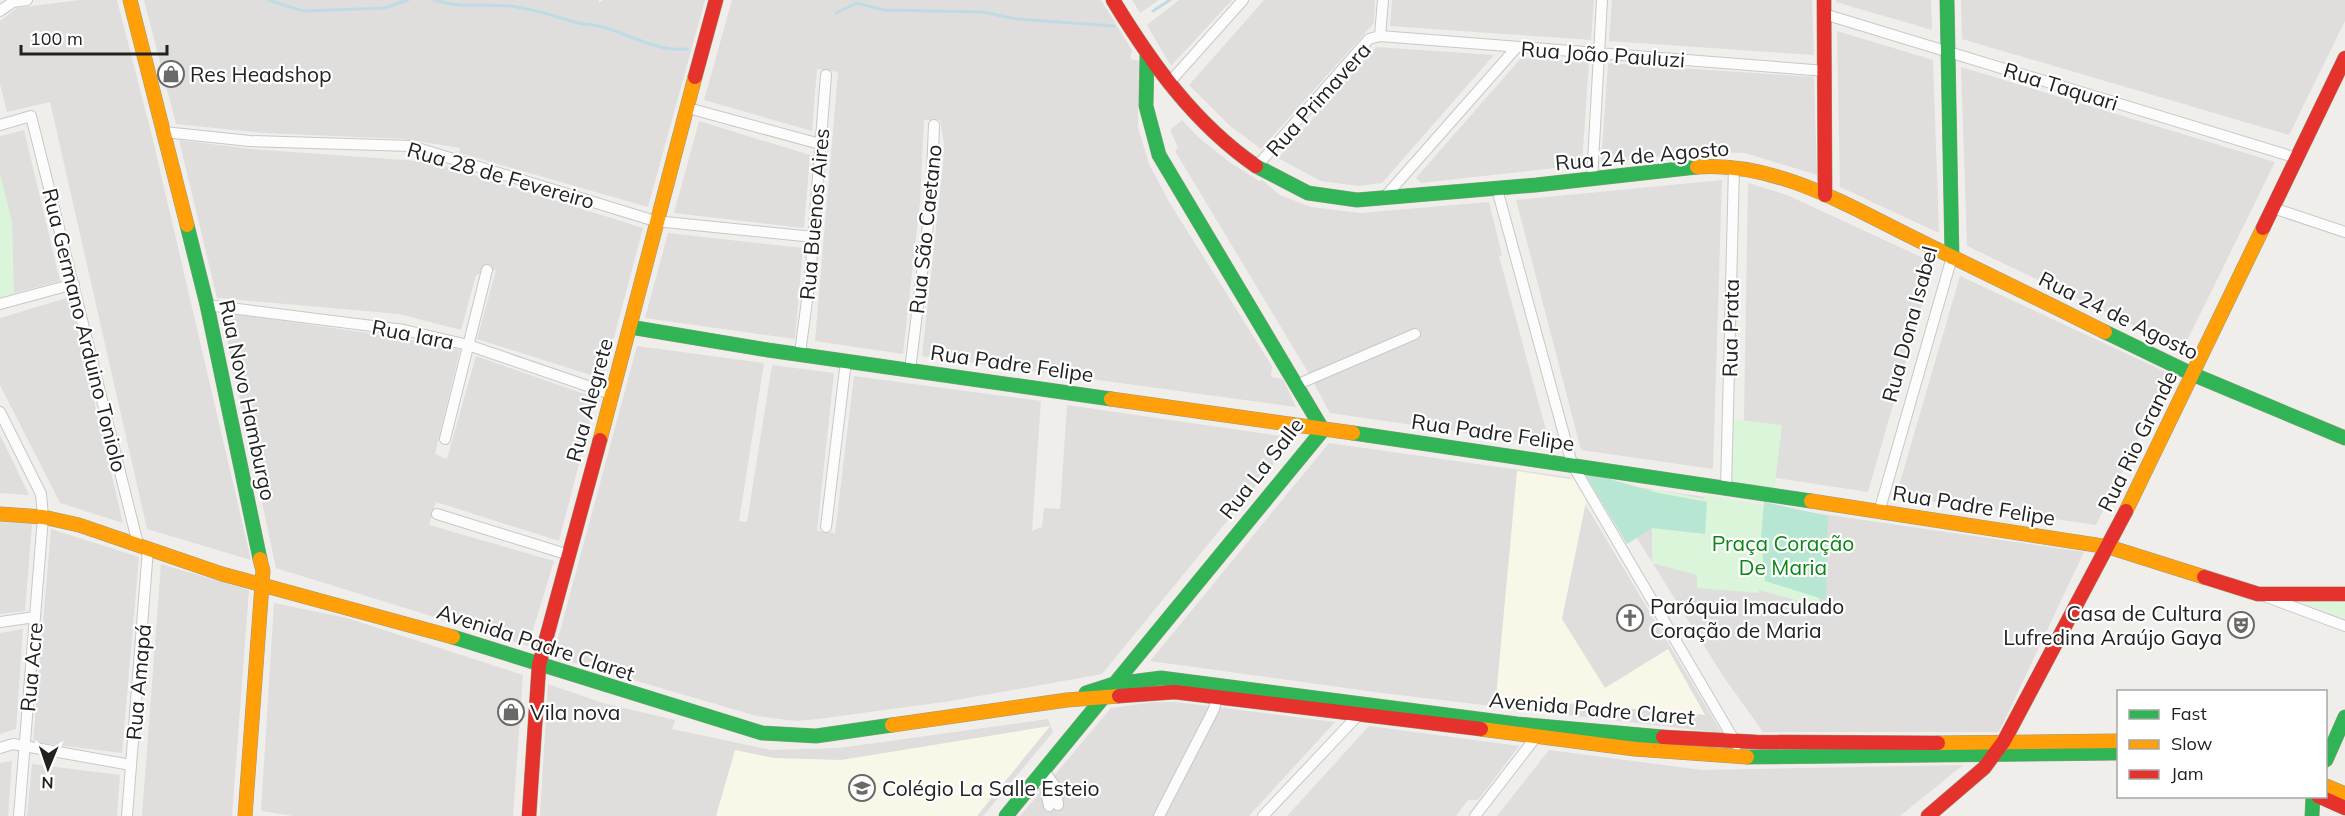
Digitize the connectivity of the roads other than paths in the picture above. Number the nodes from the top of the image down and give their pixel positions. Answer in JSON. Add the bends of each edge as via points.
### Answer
{"nodes":[{"id":1,"x":27,"y":0,"type":"edge"},
{"id":2,"x":130,"y":0,"type":"edge"},
{"id":3,"x":716,"y":0,"type":"edge"},
{"id":4,"x":1113,"y":0,"type":"edge"},
{"id":5,"x":1243,"y":0,"type":"edge"},
{"id":6,"x":1383,"y":0,"type":"edge"},
{"id":7,"x":1602,"y":0,"type":"edge"},
{"id":8,"x":1947,"y":0,"type":"edge"},
{"id":9,"x":1824,"y":7,"type":"edge"},
{"id":10,"x":0,"y":11,"type":"edge"},
{"id":11,"x":1380,"y":36,"type":"junction"},
{"id":12,"x":1516,"y":48,"type":"junction"},
{"id":13,"x":1948,"y":51,"type":"junction"},
{"id":14,"x":1598,"y":53,"type":"junction"},
{"id":15,"x":1148,"y":54,"type":"junction"},
{"id":16,"x":2345,"y":58,"type":"edge"},
{"id":17,"x":1826,"y":71,"type":"junction"},
{"id":18,"x":826,"y":75,"type":"dead end"},
{"id":19,"x":2341,"y":76,"type":"edge"},
{"id":20,"x":1168,"y":84,"type":"junction"},
{"id":21,"x":688,"y":108,"type":"junction"},
{"id":22,"x":1148,"y":110,"type":"junction"},
{"id":23,"x":0,"y":125,"type":"edge"},
{"id":24,"x":934,"y":125,"type":"dead end"},
{"id":25,"x":164,"y":132,"type":"junction"},
{"id":26,"x":820,"y":144,"type":"junction"},
{"id":27,"x":2297,"y":158,"type":"junction"},
{"id":28,"x":1257,"y":166,"type":"junction"},
{"id":29,"x":1734,"y":167,"type":"junction"},
{"id":30,"x":1592,"y":180,"type":"junction"},
{"id":31,"x":1497,"y":189,"type":"junction"},
{"id":32,"x":1826,"y":195,"type":"junction"},
{"id":33,"x":1383,"y":199,"type":"junction"},
{"id":34,"x":2273,"y":208,"type":"junction"},
{"id":35,"x":655,"y":221,"type":"junction"},
{"id":36,"x":2345,"y":232,"type":"edge"},
{"id":37,"x":813,"y":237,"type":"junction"},
{"id":38,"x":1952,"y":257,"type":"junction"},
{"id":39,"x":487,"y":270,"type":"dead end"},
{"id":40,"x":74,"y":284,"type":"junction"},
{"id":41,"x":0,"y":304,"type":"edge"},
{"id":42,"x":207,"y":305,"type":"junction"},
{"id":43,"x":630,"y":327,"type":"junction"},
{"id":44,"x":1415,"y":334,"type":"dead end"},
{"id":45,"x":468,"y":345,"type":"junction"},
{"id":46,"x":800,"y":353,"type":"junction"},
{"id":47,"x":846,"y":361,"type":"junction"},
{"id":48,"x":910,"y":369,"type":"junction"},
{"id":49,"x":2192,"y":374,"type":"junction"},
{"id":50,"x":1296,"y":385,"type":"junction"},
{"id":51,"x":612,"y":394,"type":"junction"},
{"id":52,"x":0,"y":412,"type":"edge"},
{"id":53,"x":1323,"y":430,"type":"junction"},
{"id":54,"x":2345,"y":438,"type":"edge"},
{"id":55,"x":445,"y":439,"type":"dead end"},
{"id":56,"x":1572,"y":464,"type":"junction"},
{"id":57,"x":1726,"y":489,"type":"junction"},
{"id":58,"x":1879,"y":512,"type":"junction"},
{"id":59,"x":0,"y":513,"type":"edge"},
{"id":60,"x":437,"y":514,"type":"dead end"},
{"id":61,"x":44,"y":517,"type":"junction"},
{"id":62,"x":826,"y":526,"type":"dead end"},
{"id":63,"x":143,"y":546,"type":"junction"},
{"id":64,"x":2109,"y":547,"type":"junction"},
{"id":65,"x":569,"y":555,"type":"junction"},
{"id":66,"x":261,"y":584,"type":"junction"},
{"id":67,"x":2258,"y":594,"type":"junction"},
{"id":68,"x":2345,"y":594,"type":"edge"},
{"id":69,"x":35,"y":617,"type":"junction"},
{"id":70,"x":0,"y":622,"type":"edge"},
{"id":71,"x":2345,"y":626,"type":"edge"},
{"id":72,"x":539,"y":665,"type":"junction"},
{"id":73,"x":1114,"y":684,"type":"junction"},
{"id":74,"x":1217,"y":697,"type":"junction"},
{"id":75,"x":1100,"y":698,"type":"junction"},
{"id":76,"x":1067,"y":700,"type":"junction"},
{"id":77,"x":1356,"y":711,"type":"junction"},
{"id":78,"x":1392,"y":712,"type":"junction"},
{"id":79,"x":2345,"y":717,"type":"edge"},
{"id":80,"x":1536,"y":737,"type":"junction"},
{"id":81,"x":2117,"y":741,"type":"edge"},
{"id":82,"x":1736,"y":742,"type":"junction"},
{"id":83,"x":24,"y":747,"type":"junction"},
{"id":84,"x":2000,"y":747,"type":"junction"},
{"id":85,"x":0,"y":748,"type":"edge"},
{"id":86,"x":2117,"y":753,"type":"edge"},
{"id":87,"x":2327,"y":756,"type":"edge"},
{"id":88,"x":1739,"y":757,"type":"junction"},
{"id":89,"x":131,"y":765,"type":"junction"},
{"id":90,"x":1040,"y":773,"type":"junction"},
{"id":91,"x":2327,"y":787,"type":"edge"},
{"id":92,"x":2345,"y":794,"type":"edge"},
{"id":93,"x":2313,"y":798,"type":"edge"},
{"id":94,"x":2322,"y":798,"type":"edge"},
{"id":95,"x":1054,"y":806,"type":"dead end"},
{"id":96,"x":2345,"y":808,"type":"edge"},
{"id":97,"x":19,"y":816,"type":"edge"},
{"id":98,"x":127,"y":816,"type":"edge"},
{"id":99,"x":245,"y":816,"type":"edge"},
{"id":100,"x":529,"y":816,"type":"edge"},
{"id":101,"x":1005,"y":816,"type":"edge"},
{"id":102,"x":1159,"y":816,"type":"edge"},
{"id":103,"x":1263,"y":816,"type":"edge"},
{"id":104,"x":1475,"y":816,"type":"edge"},
{"id":105,"x":1928,"y":816,"type":"edge"},
{"id":106,"x":2312,"y":816,"type":"edge"}],
"edges":[{"from":1,"to":10,"type":"street","via":[[13,2]]},
{"from":2,"to":25,"type":"main road","name":"Rua Novo Hamburgo"},
{"from":3,"to":21,"type":"main road","name":"Rua Alegrete"},
{"from":4,"to":15,"type":"main road","name":"Rua 24 de Agosto"},
{"from":5,"to":20,"type":"street"},
{"from":6,"to":11,"type":"street","name":"Rua Primavera"},
{"from":7,"to":14,"type":"street"},
{"from":8,"to":13,"type":"main road","name":"Rua Dona Isabel"},
{"from":9,"to":13,"type":"street","name":"Rua Taquari"},
{"from":9,"to":17,"type":"main road"},
{"from":11,"to":12,"type":"street","name":"Rua João Pauluzi"},
{"from":11,"to":28,"type":"street","name":"Rua Primavera","via":[[1369,39]]},
{"from":12,"to":14,"type":"street","name":"Rua João Pauluzi"},
{"from":12,"to":33,"type":"street"},
{"from":13,"to":27,"type":"street","name":"Rua Taquari"},
{"from":13,"to":38,"type":"main road","name":"Rua Dona Isabel"},
{"from":14,"to":17,"type":"street","name":"Rua João Pauluzi"},
{"from":14,"to":30,"type":"street"},
{"from":15,"to":20,"type":"main road","name":"Rua 24 de Agosto"},
{"from":15,"to":22,"type":"main road","name":"Rua La Salle","via":[[1144,72]]},
{"from":16,"to":19,"type":"main road","name":"Rua Rio Grande"},
{"from":17,"to":32,"type":"main road"},
{"from":18,"to":26,"type":"street","name":"Rua Buenos Aires"},
{"from":19,"to":27,"type":"main road","name":"Rua Rio Grande"},
{"from":20,"to":22,"type":"main road","via":[[1154,97]]},
{"from":20,"to":28,"type":"main road","name":"Rua 24 de Agosto","via":[[1208,128]]},
{"from":21,"to":26,"type":"street"},
{"from":21,"to":35,"type":"main road","name":"Rua Alegrete"},
{"from":22,"to":50,"type":"main road","name":"Rua La Salle","via":[[1159,155]]},
{"from":23,"to":40,"type":"street","name":"Rua Germano Arduino Toniolo","via":[[31,116]]},
{"from":24,"to":48,"type":"street","name":"Rua São Caetano","via":[[931,200]]},
{"from":25,"to":35,"type":"street","name":"Rua 28 de Fevereiro","via":[[250,141],[411,146]]},
{"from":25,"to":42,"type":"main road","name":"Rua Novo Hamburgo"},
{"from":26,"to":37,"type":"street","name":"Rua Buenos Aires"},
{"from":27,"to":34,"type":"main road","name":"Rua Rio Grande"},
{"from":28,"to":33,"type":"main road","name":"Rua 24 de Agosto","via":[[1316,196]]},
{"from":29,"to":30,"type":"main road","name":"Rua 24 de Agosto","via":[[1688,168]]},
{"from":29,"to":32,"type":"main road","name":"Rua 24 de Agosto","via":[[1770,174]]},
{"from":29,"to":57,"type":"street","name":"Rua Prata"},
{"from":30,"to":31,"type":"main road","name":"Rua 24 de Agosto"},
{"from":31,"to":33,"type":"main road","name":"Rua 24 de Agosto"},
{"from":31,"to":56,"type":"street"},
{"from":32,"to":38,"type":"main road","name":"Rua 24 de Agosto"},
{"from":34,"to":36,"type":"street"},
{"from":34,"to":49,"type":"main road","name":"Rua Rio Grande"},
{"from":35,"to":37,"type":"street","name":"Rua 28 de Fevereiro"},
{"from":35,"to":43,"type":"main road","name":"Rua Alegrete"},
{"from":37,"to":46,"type":"street","name":"Rua Buenos Aires"},
{"from":38,"to":49,"type":"main road","name":"Rua 24 de Agosto"},
{"from":38,"to":58,"type":"street","name":"Rua Dona Isabel"},
{"from":39,"to":45,"type":"street"},
{"from":40,"to":41,"type":"street"},
{"from":40,"to":63,"type":"street","name":"Rua Germano Arduino Toniolo"},
{"from":42,"to":45,"type":"street","name":"Rua Iara","via":[[404,330]]},
{"from":42,"to":66,"type":"main road","name":"Rua Novo Hamburgo","via":[[263,572]]},
{"from":43,"to":46,"type":"main road","name":"Rua Padre Felipe"},
{"from":43,"to":51,"type":"main road","name":"Rua Alegrete"},
{"from":44,"to":50,"type":"street"},
{"from":45,"to":51,"type":"street","name":"Rua Iara"},
{"from":45,"to":55,"type":"street"},
{"from":46,"to":47,"type":"main road","name":"Rua Padre Felipe"},
{"from":47,"to":48,"type":"main road","name":"Rua Padre Felipe"},
{"from":47,"to":62,"type":"street"},
{"from":48,"to":53,"type":"main road","name":"Rua Padre Felipe"},
{"from":49,"to":54,"type":"main road","name":"Rua 24 de Agosto"},
{"from":49,"to":64,"type":"main road","name":"Rua Rio Grande"},
{"from":50,"to":53,"type":"main road","name":"Rua La Salle"},
{"from":51,"to":65,"type":"main road","name":"Rua Alegrete"},
{"from":52,"to":61,"type":"street","name":"Rua Acre","via":[[41,494]]},
{"from":53,"to":56,"type":"main road","name":"Rua Padre Felipe"},
{"from":53,"to":73,"type":"main road","name":"Rua La Salle"},
{"from":56,"to":57,"type":"main road","name":"Rua Padre Felipe"},
{"from":56,"to":82,"type":"street"},
{"from":57,"to":58,"type":"main road","name":"Rua Padre Felipe"},
{"from":58,"to":64,"type":"main road","name":"Rua Padre Felipe"},
{"from":59,"to":61,"type":"main road","name":"Avenida Padre Claret"},
{"from":60,"to":65,"type":"street"},
{"from":61,"to":63,"type":"main road","name":"Avenida Padre Claret"},
{"from":61,"to":69,"type":"street","name":"Rua Acre"},
{"from":63,"to":66,"type":"main road","name":"Avenida Padre Claret"},
{"from":63,"to":89,"type":"street","name":"Rua Amapá"},
{"from":64,"to":67,"type":"main road","name":"Rua Padre Felipe"},
{"from":64,"to":84,"type":"main road","name":"Rua Rio Grande"},
{"from":65,"to":72,"type":"main road","name":"Rua Alegrete"},
{"from":66,"to":72,"type":"main road","name":"Avenida Padre Claret","via":[[428,629]]},
{"from":66,"to":99,"type":"main road","name":"Rua Novo Hamburgo"},
{"from":67,"to":68,"type":"main road","name":"Rua Padre Felipe"},
{"from":67,"to":71,"type":"street"},
{"from":69,"to":70,"type":"street"},
{"from":69,"to":83,"type":"street","name":"Rua Acre"},
{"from":72,"to":76,"type":"main road","name":"Avenida Padre Claret","via":[[736,728],[793,737],[846,733]]},
{"from":72,"to":100,"type":"main road","name":"Rua Alegrete"},
{"from":73,"to":75,"type":"main road","name":"Rua La Salle"},
{"from":73,"to":76,"type":"main road","name":"Avenida Padre Claret"},
{"from":73,"to":77,"type":"main road","name":"Avenida Padre Claret","via":[[1161,678]]},
{"from":74,"to":75,"type":"main road","name":"Avenida Padre Claret","via":[[1154,692]]},
{"from":74,"to":77,"type":"main road","name":"Avenida Padre Claret"},
{"from":74,"to":102,"type":"street"},
{"from":75,"to":76,"type":"main road","name":"Avenida Padre Claret"},
{"from":75,"to":90,"type":"main road","name":"Rua La Salle"},
{"from":77,"to":78,"type":"main road","name":"Avenida Padre Claret"},
{"from":77,"to":103,"type":"street"},
{"from":78,"to":80,"type":"main road","name":"Avenida Padre Claret"},
{"from":78,"to":82,"type":"main road","name":"Avenida Padre Claret"},
{"from":79,"to":87,"type":"main road"},
{"from":80,"to":88,"type":"main road","name":"Avenida Padre Claret"},
{"from":80,"to":104,"type":"street"},
{"from":81,"to":84,"type":"main road","name":"Avenida Padre Claret"},
{"from":82,"to":84,"type":"main road","name":"Avenida Padre Claret"},
{"from":82,"to":88,"type":"street"},
{"from":83,"to":85,"type":"street","via":[[13,744]]},
{"from":83,"to":89,"type":"street"},
{"from":83,"to":97,"type":"street","name":"Rua Acre"},
{"from":84,"to":86,"type":"main road","name":"Avenida Padre Claret"},
{"from":84,"to":88,"type":"main road","name":"Avenida Padre Claret"},
{"from":84,"to":105,"type":"main road","name":"Rua Rio Grande","via":[[1984,768]]},
{"from":89,"to":98,"type":"street","name":"Rua Amapá"},
{"from":90,"to":95,"type":"street","via":[[1056,788]]},
{"from":90,"to":101,"type":"main road","name":"Rua La Salle"},
{"from":91,"to":92,"type":"main road"},
{"from":93,"to":106,"type":"main road"},
{"from":94,"to":96,"type":"main road"}]}
